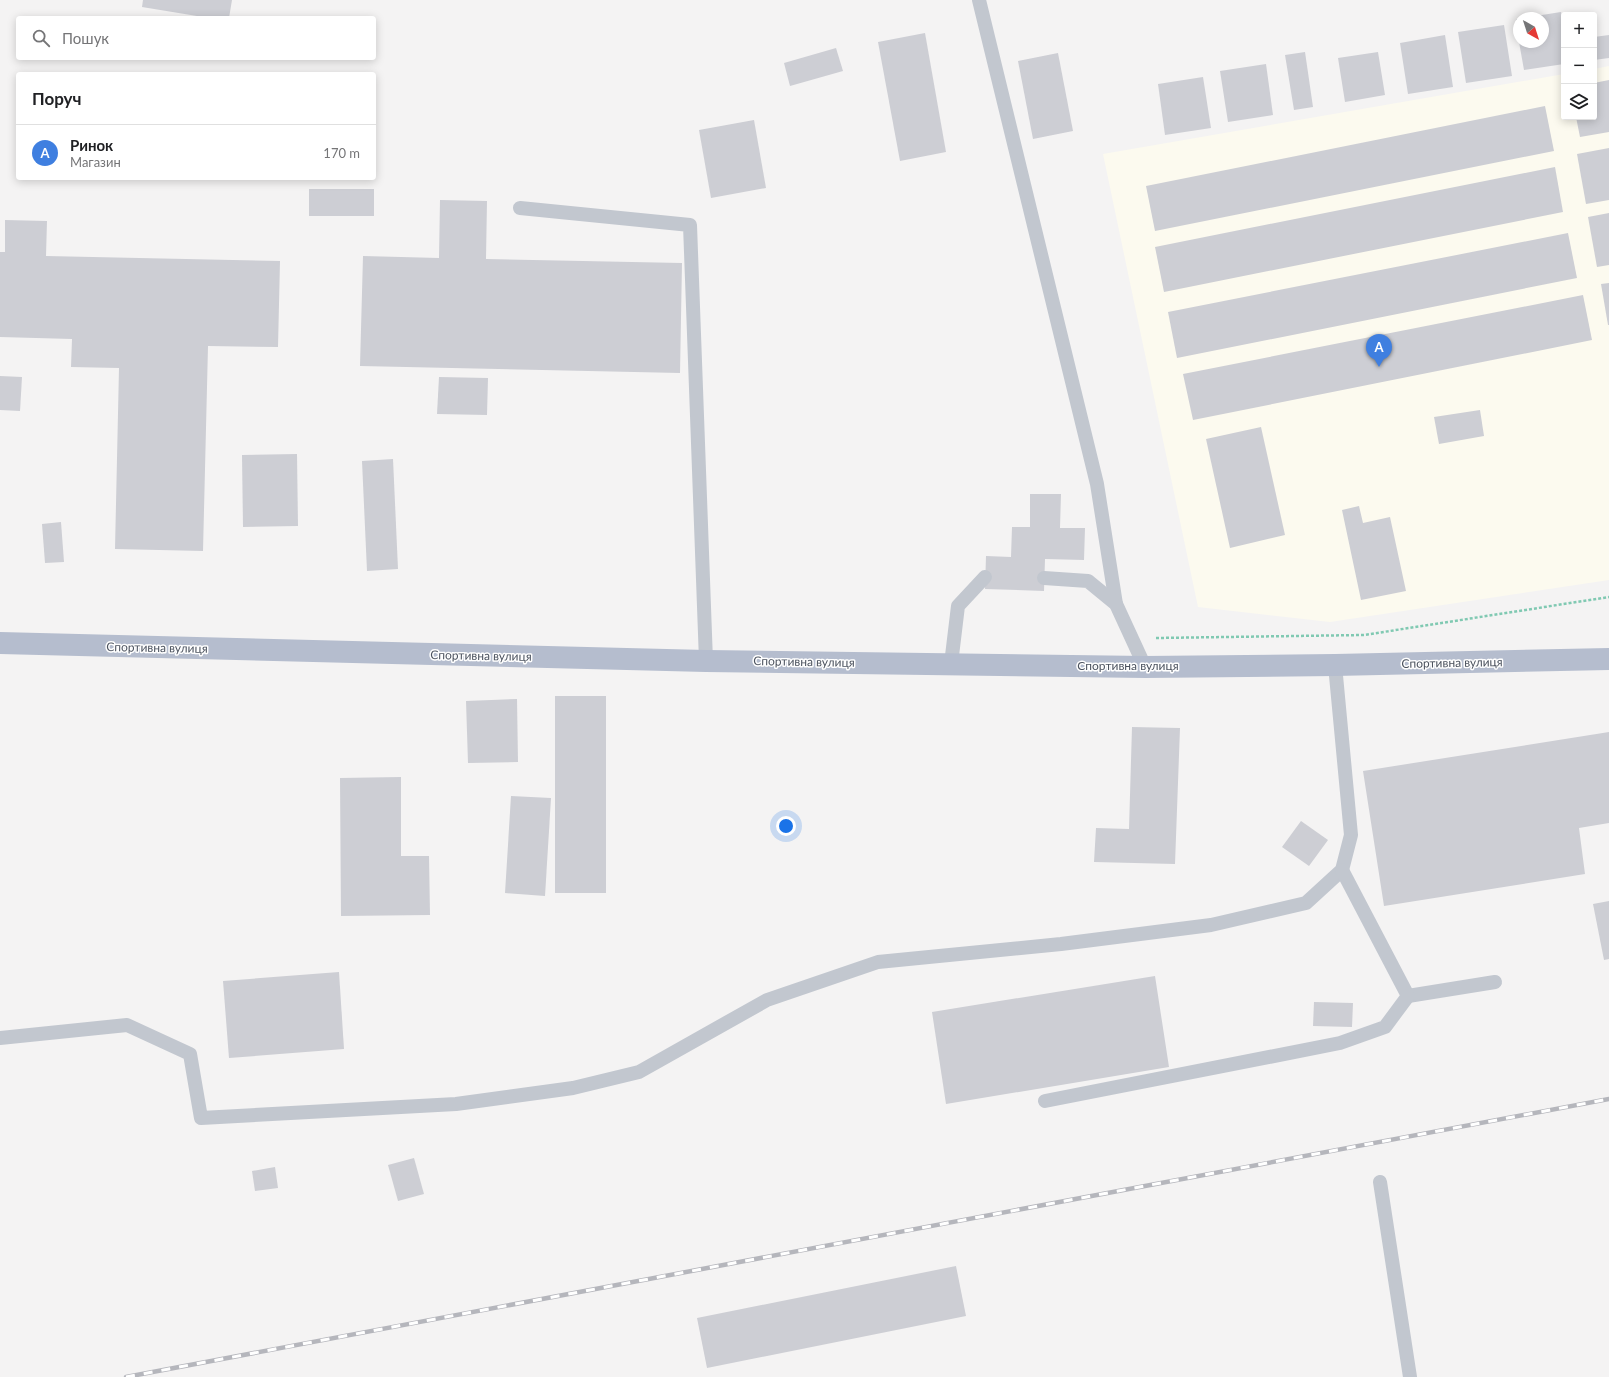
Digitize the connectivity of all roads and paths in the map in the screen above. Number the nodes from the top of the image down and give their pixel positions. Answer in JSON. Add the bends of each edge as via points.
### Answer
{"nodes":[{"id":1,"x":979,"y":0,"type":"edge"},
{"id":2,"x":520,"y":208,"type":"dead end"},
{"id":3,"x":985,"y":577,"type":"dead end"},
{"id":4,"x":1044,"y":578,"type":"dead end"},
{"id":5,"x":1609,"y":597,"type":"edge"},
{"id":6,"x":1116,"y":604,"type":"junction"},
{"id":7,"x":1132,"y":638,"type":"junction"},
{"id":8,"x":0,"y":644,"type":"edge"},
{"id":9,"x":1609,"y":660,"type":"edge"},
{"id":10,"x":706,"y":661,"type":"junction"},
{"id":11,"x":951,"y":664,"type":"junction"},
{"id":12,"x":1335,"y":665,"type":"junction"},
{"id":13,"x":1145,"y":667,"type":"junction"},
{"id":14,"x":1342,"y":870,"type":"junction"},
{"id":15,"x":1495,"y":982,"type":"dead end"},
{"id":16,"x":1408,"y":996,"type":"junction"},
{"id":17,"x":0,"y":1038,"type":"edge"},
{"id":18,"x":1045,"y":1101,"type":"dead end"},
{"id":19,"x":1380,"y":1182,"type":"dead end"},
{"id":20,"x":1410,"y":1377,"type":"edge"}],
"edges":[{"from":1,"to":6,"type":"lane","via":[[1097,484]]},
{"from":2,"to":10,"type":"lane","via":[[690,224]]},
{"from":3,"to":11,"type":"lane","via":[[958,606]]},
{"from":4,"to":6,"type":"lane","via":[[1088,580]]},
{"from":5,"to":7,"type":"path","via":[[1364,635]]},
{"from":6,"to":7,"type":"lane"},
{"from":7,"to":13,"type":"lane"},
{"from":8,"to":10,"type":"main road","name":"Спортивна вулиця"},
{"from":9,"to":12,"type":"main road","name":"Спортивна вулиця"},
{"from":10,"to":11,"type":"main road","name":"Спортивна вулиця"},
{"from":11,"to":13,"type":"main road","name":"Спортивна вулиця"},
{"from":12,"to":13,"type":"main road","name":"Спортивна вулиця"},
{"from":12,"to":14,"type":"lane","via":[[1351,834]]},
{"from":14,"to":16,"type":"lane"},
{"from":14,"to":17,"type":"lane","via":[[1306,903],[1211,925],[1061,944],[878,962],[767,1000],[639,1072],[573,1088],[456,1104],[201,1118],[190,1054],[127,1025]]},
{"from":15,"to":16,"type":"lane"},
{"from":16,"to":18,"type":"lane","via":[[1385,1027],[1340,1043]]},
{"from":19,"to":20,"type":"lane"}]}
